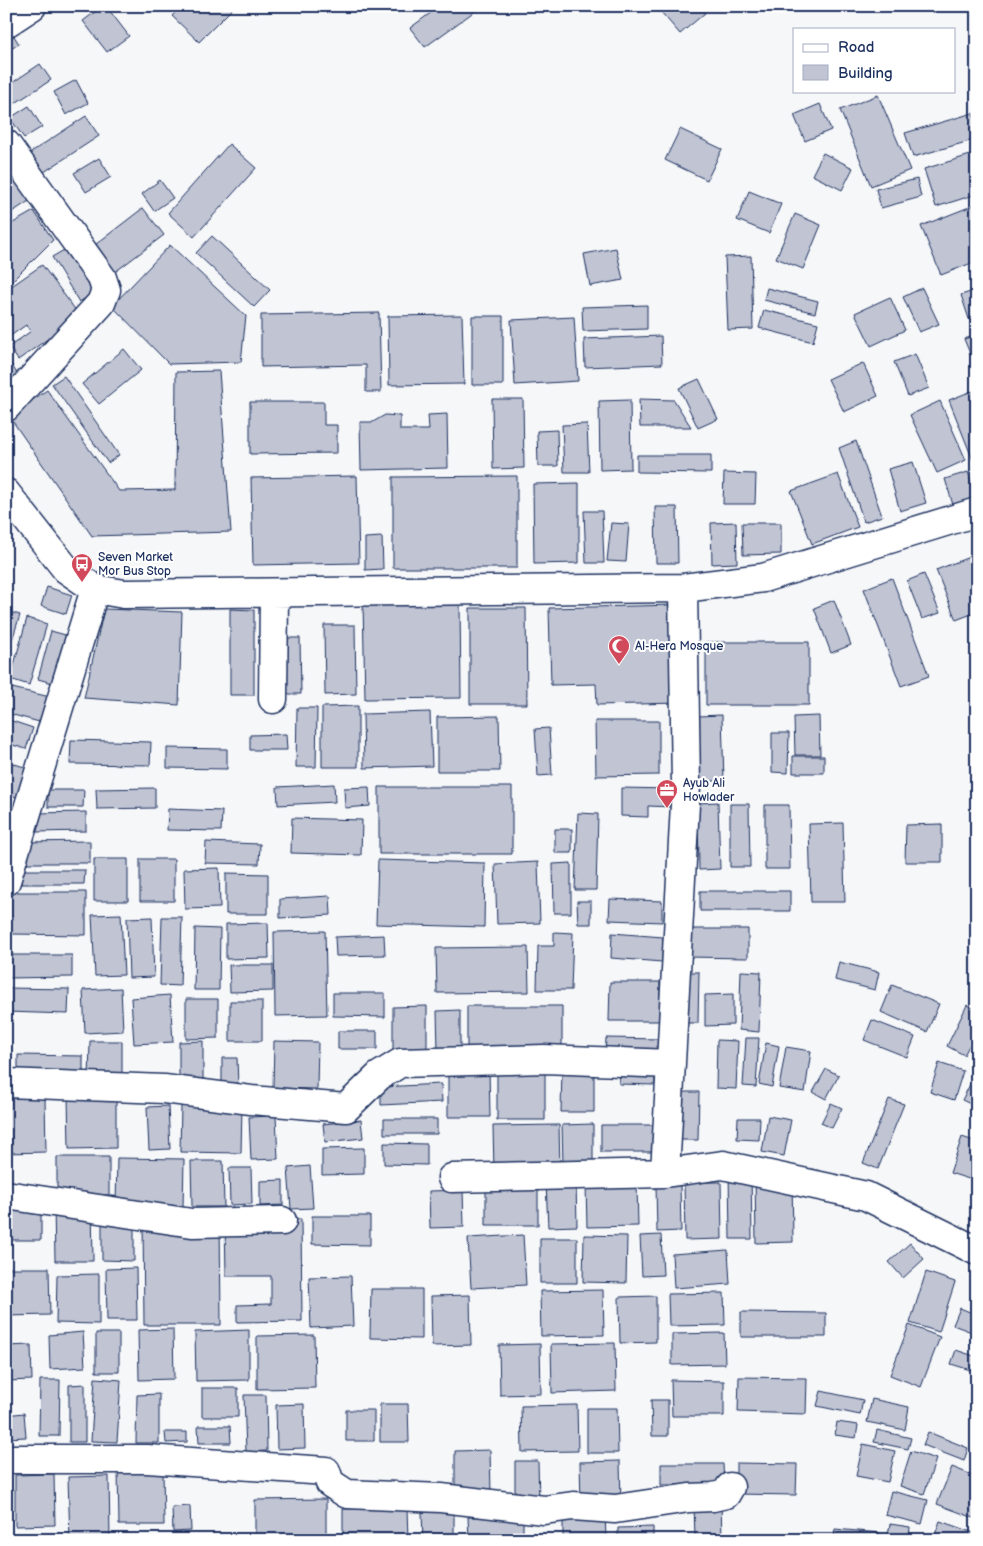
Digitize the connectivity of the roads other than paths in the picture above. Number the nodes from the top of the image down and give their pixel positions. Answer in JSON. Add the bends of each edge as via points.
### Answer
{"nodes":[{"id":1,"x":32,"y":6,"type":"edge"},
{"id":2,"x":6,"y":23,"type":"edge"},
{"id":3,"x":6,"y":144,"type":"edge"},
{"id":4,"x":6,"y":407,"type":"edge"},
{"id":5,"x":6,"y":493,"type":"edge"},
{"id":6,"x":977,"y":512,"type":"edge"},
{"id":7,"x":683,"y":588,"type":"junction"},
{"id":8,"x":95,"y":589,"type":"junction"},
{"id":9,"x":274,"y":593,"type":"junction"},
{"id":10,"x":273,"y":700,"type":"dead end"},
{"id":11,"x":6,"y":881,"type":"edge"},
{"id":12,"x":670,"y":1064,"type":"junction"},
{"id":13,"x":6,"y":1083,"type":"edge"},
{"id":14,"x":664,"y":1173,"type":"junction"},
{"id":15,"x":452,"y":1178,"type":"dead end"},
{"id":16,"x":6,"y":1195,"type":"edge"},
{"id":17,"x":282,"y":1221,"type":"dead end"},
{"id":18,"x":977,"y":1251,"type":"edge"},
{"id":19,"x":6,"y":1459,"type":"edge"},
{"id":20,"x":730,"y":1487,"type":"dead end"}],
"edges":[{"from":1,"to":2,"type":"street"},
{"from":3,"to":4,"type":"street","via":[[102,278],[106,290],[101,303]]},
{"from":5,"to":8,"type":"street","via":[[66,569]]},
{"from":6,"to":7,"type":"street","via":[[763,578]]},
{"from":7,"to":9,"type":"street"},
{"from":7,"to":12,"type":"street","via":[[686,786]]},
{"from":8,"to":9,"type":"street","via":[[124,594]]},
{"from":8,"to":11,"type":"street"},
{"from":9,"to":10,"type":"street"},
{"from":12,"to":13,"type":"street","via":[[544,1059],[400,1063],[379,1076],[346,1108],[164,1089]]},
{"from":12,"to":14,"type":"street"},
{"from":14,"to":15,"type":"street"},
{"from":14,"to":18,"type":"street","via":[[723,1165],[866,1196]]},
{"from":16,"to":17,"type":"street","via":[[192,1223]]},
{"from":19,"to":20,"type":"street","via":[[147,1459],[326,1471],[330,1483],[347,1494],[441,1498],[544,1510],[573,1506],[615,1509],[689,1498],[713,1498],[726,1494]]}]}
